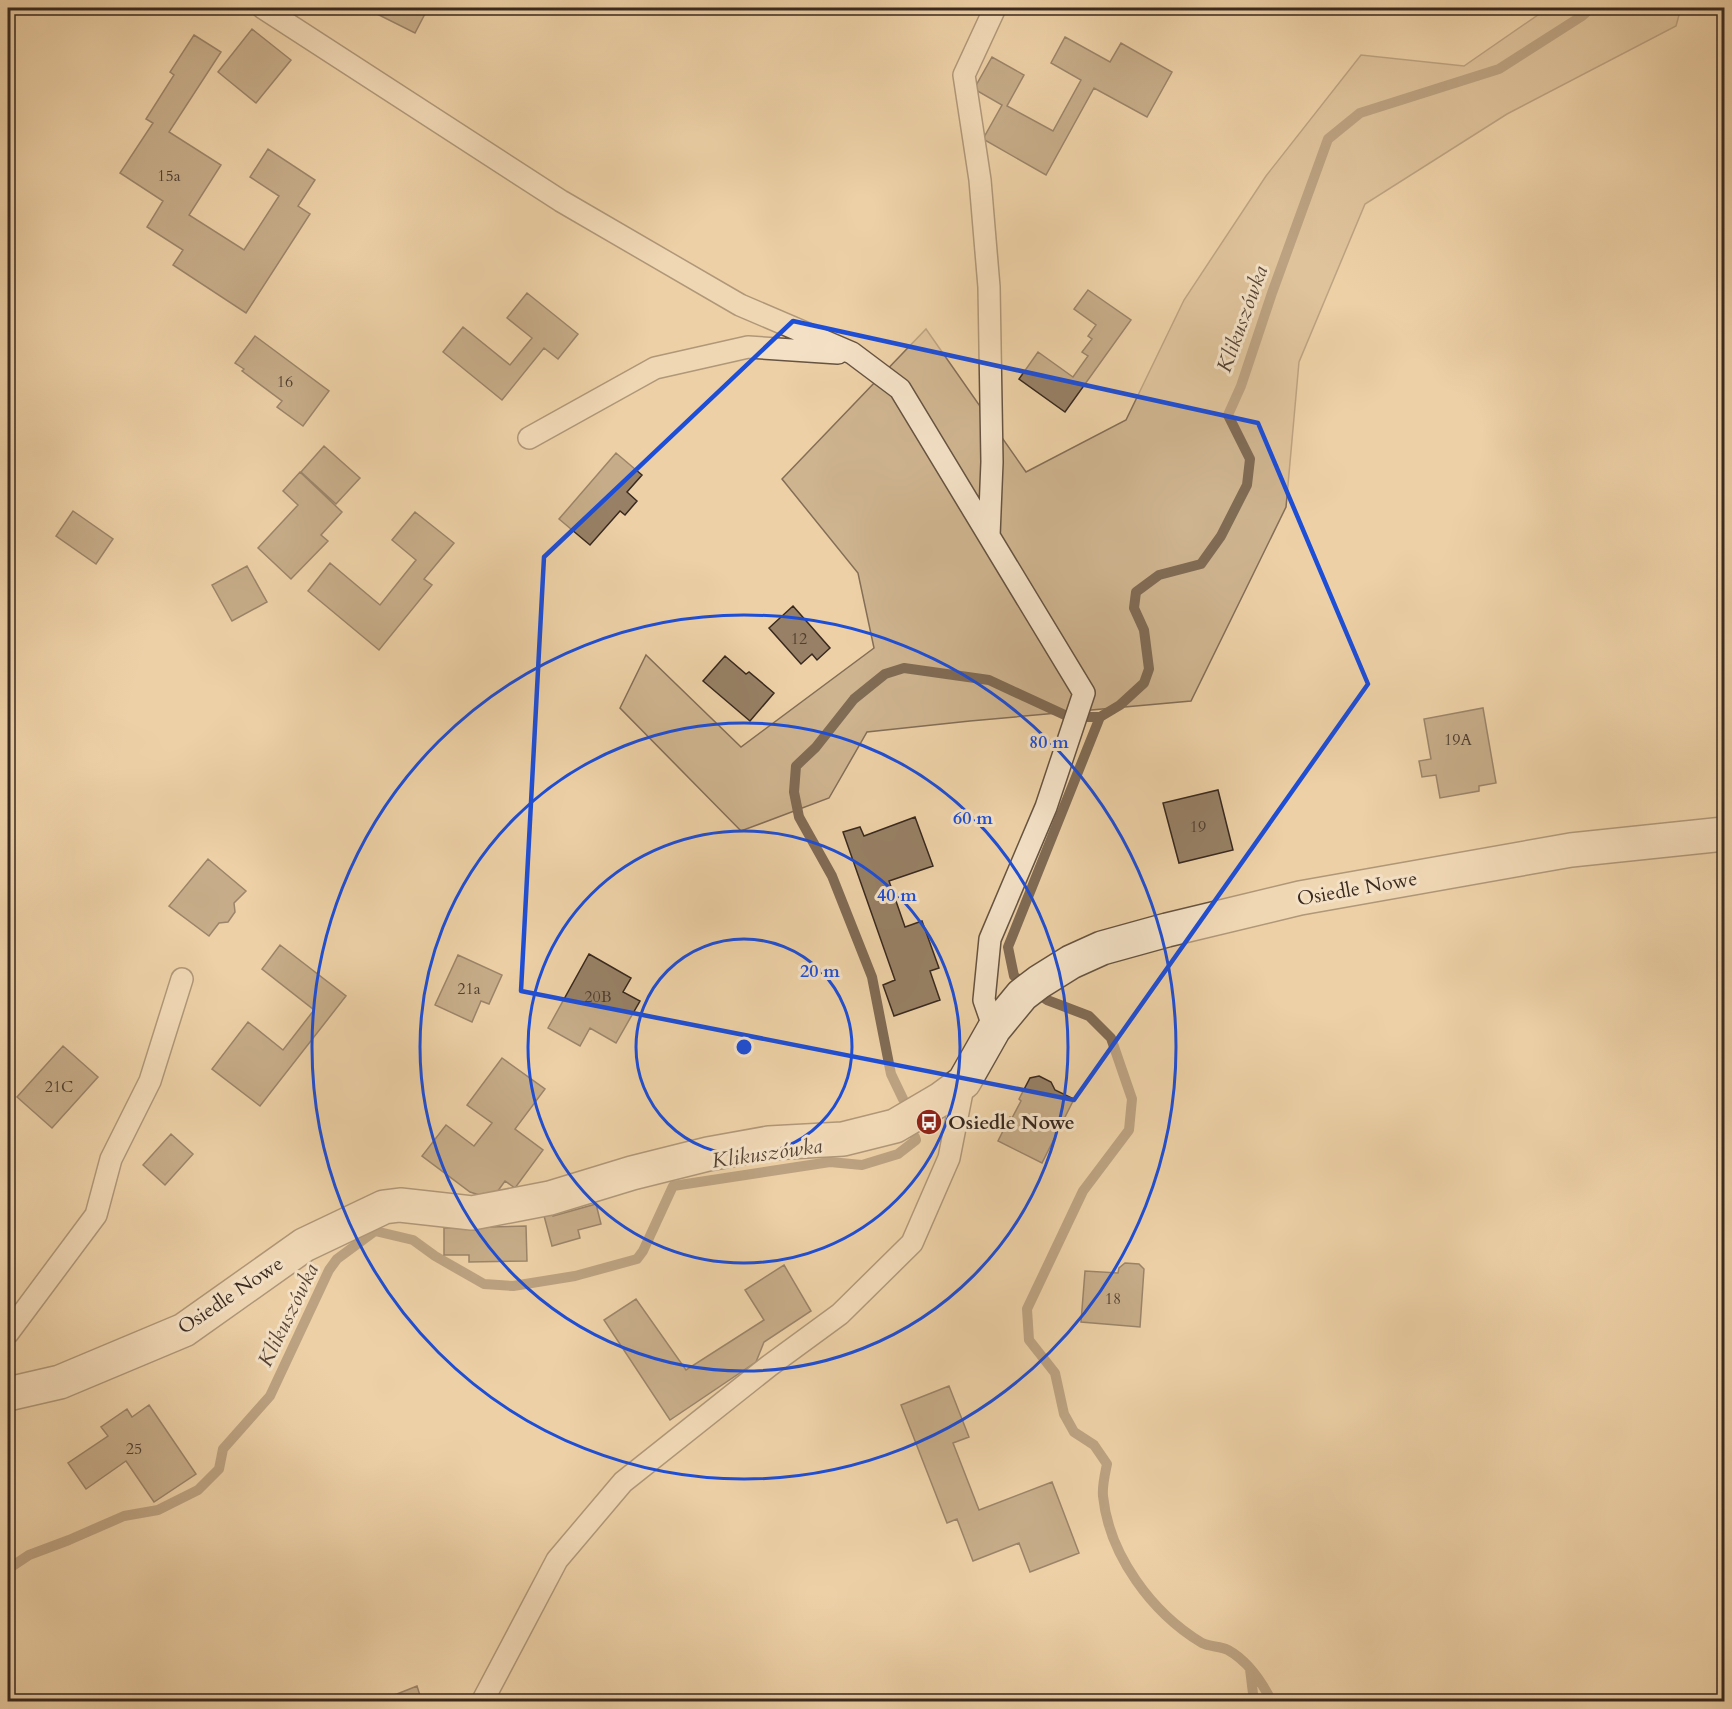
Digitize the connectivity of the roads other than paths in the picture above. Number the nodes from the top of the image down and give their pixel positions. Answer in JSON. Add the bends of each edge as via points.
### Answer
{"nodes":[{"id":1,"x":263,"y":8,"type":"edge"},
{"id":2,"x":995,"y":8,"type":"edge"},
{"id":3,"x":852,"y":353,"type":"junction"},
{"id":4,"x":529,"y":438,"type":"dead end"},
{"id":5,"x":989,"y":536,"type":"junction"},
{"id":6,"x":1725,"y":834,"type":"edge"},
{"id":7,"x":182,"y":979,"type":"dead end"},
{"id":8,"x":994,"y":1029,"type":"junction"},
{"id":9,"x":964,"y":1082,"type":"junction"},
{"id":10,"x":8,"y":1333,"type":"edge"},
{"id":11,"x":8,"y":1394,"type":"edge"},
{"id":12,"x":482,"y":1701,"type":"edge"}],
"edges":[{"from":1,"to":3,"type":"lane","via":[[561,201],[740,305]]},
{"from":2,"to":5,"type":"lane","via":[[964,75],[980,180],[989,287]]},
{"from":3,"to":4,"type":"lane","via":[[748,347],[655,368]]},
{"from":3,"to":5,"type":"lane","via":[[900,389]]},
{"from":5,"to":8,"type":"lane","via":[[1084,693],[1046,807],[990,939],[984,1000]]},
{"from":6,"to":8,"type":"street","name":"Osiedle Nowe","via":[[1571,850],[1300,898],[1167,930],[1102,948],[1071,962],[1031,988]]},
{"from":7,"to":10,"type":"lane","via":[[150,1081],[111,1159],[96,1215]]},
{"from":8,"to":9,"type":"street","name":"Osiedle Nowe"},
{"from":9,"to":11,"type":"street","name":"Osiedle Nowe","via":[[895,1126],[843,1139],[769,1143],[708,1154],[550,1198],[472,1213],[400,1205],[384,1207],[304,1245],[184,1330],[60,1382]]},
{"from":9,"to":12,"type":"lane","via":[[949,1158],[912,1243],[840,1314],[623,1482],[557,1560]]}]}
